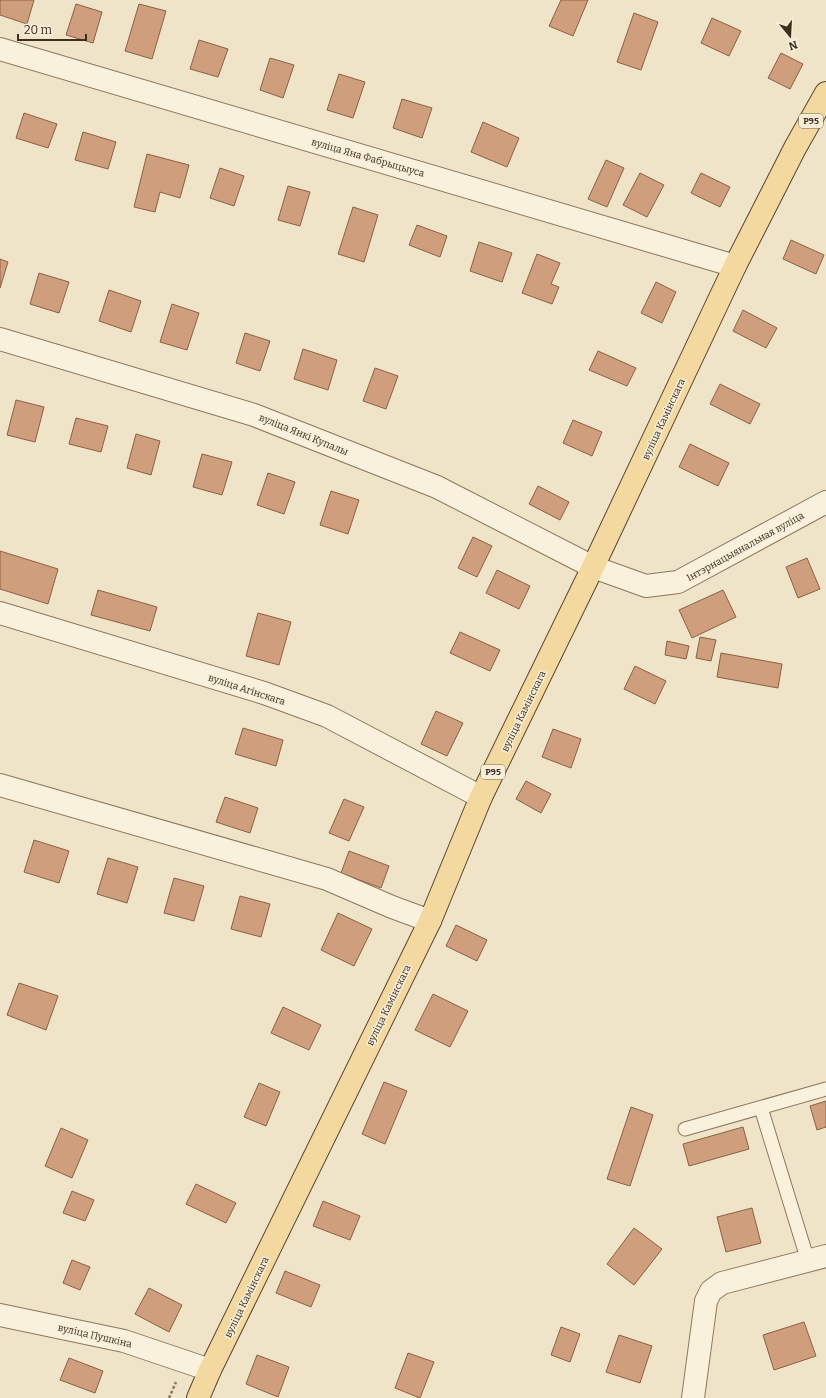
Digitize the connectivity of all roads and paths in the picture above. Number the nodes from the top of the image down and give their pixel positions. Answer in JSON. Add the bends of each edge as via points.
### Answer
{"nodes":[{"id":1,"x":0,"y":50,"type":"edge"},
{"id":2,"x":826,"y":93,"type":"edge"},
{"id":3,"x":735,"y":266,"type":"junction"},
{"id":4,"x":0,"y":339,"type":"edge"},
{"id":5,"x":826,"y":502,"type":"edge"},
{"id":6,"x":593,"y":567,"type":"junction"},
{"id":7,"x":0,"y":613,"type":"edge"},
{"id":8,"x":0,"y":786,"type":"edge"},
{"id":9,"x":481,"y":797,"type":"junction"},
{"id":10,"x":430,"y":921,"type":"junction"},
{"id":11,"x":826,"y":1089,"type":"edge"},
{"id":12,"x":761,"y":1108,"type":"junction"},
{"id":13,"x":685,"y":1129,"type":"dead end"},
{"id":14,"x":817,"y":1258,"type":"edge"},
{"id":15,"x":0,"y":1315,"type":"edge"},
{"id":16,"x":210,"y":1370,"type":"junction"},
{"id":17,"x":198,"y":1398,"type":"edge"},
{"id":18,"x":692,"y":1398,"type":"edge"}],
"edges":[{"from":1,"to":3,"type":"street","name":"вуліца Яна Фабрыцыуса"},
{"from":2,"to":3,"type":"main road","name":"вуліца Камінскага","number":"Р95"},
{"from":3,"to":6,"type":"main road","name":"вуліца Камінскага","number":"Р95"},
{"from":4,"to":6,"type":"street","name":"вуліца Янкі Купалы","via":[[254,415],[437,487]]},
{"from":5,"to":6,"type":"street","name":"Інтэрнацыянальная вуліца","via":[[678,582],[646,586]]},
{"from":6,"to":9,"type":"main road","name":"вуліца Камінскага","number":"Р95"},
{"from":7,"to":9,"type":"street","name":"вуліца Агінскага","via":[[264,693],[327,716]]},
{"from":8,"to":10,"type":"street","via":[[327,879]]},
{"from":9,"to":10,"type":"main road","name":"вуліца Камінскага","number":"Р95"},
{"from":10,"to":16,"type":"main road","name":"вуліца Камінскага","number":"Р95"},
{"from":11,"to":12,"type":"lane"},
{"from":12,"to":13,"type":"lane"},
{"from":12,"to":14,"type":"lane"},
{"from":14,"to":18,"type":"street","via":[[722,1284],[711,1291],[706,1301]]},
{"from":15,"to":16,"type":"street","name":"вуліца Пушкіна","via":[[124,1341]]},
{"from":16,"to":17,"type":"main road","name":"вуліца Камінскага","number":"Р95"}]}
